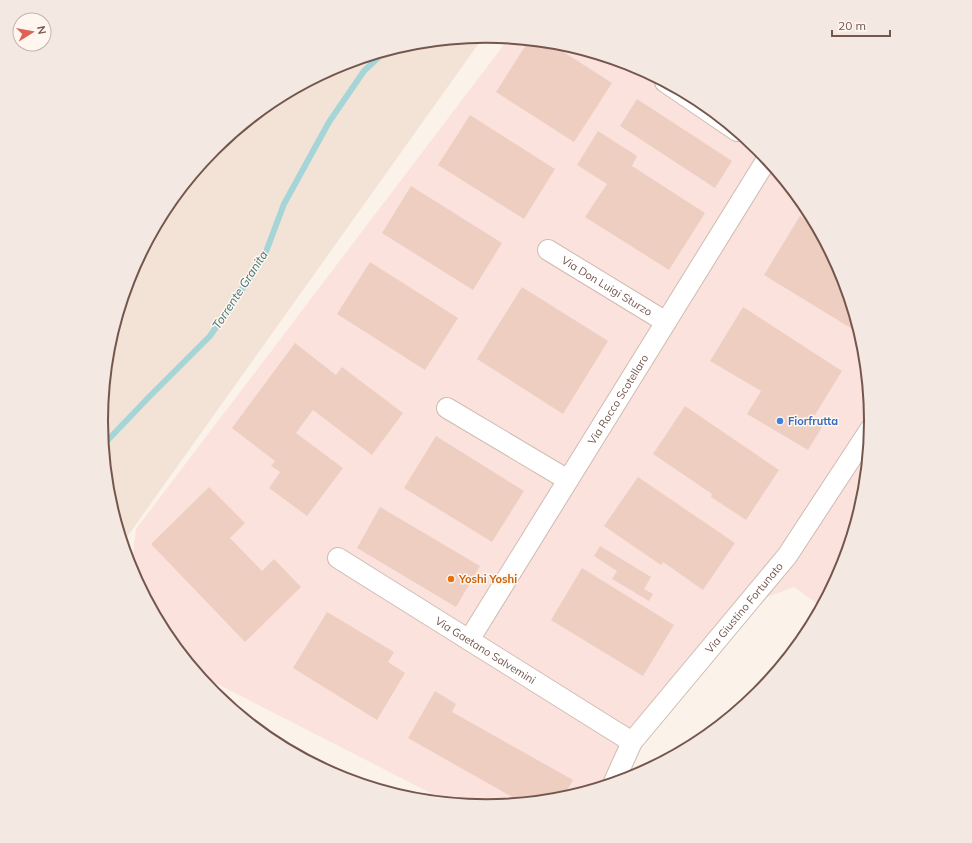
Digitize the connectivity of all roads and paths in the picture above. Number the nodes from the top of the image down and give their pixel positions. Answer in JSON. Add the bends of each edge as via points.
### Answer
{"nodes":[{"id":1,"x":764,"y":164,"type":"edge"},
{"id":2,"x":548,"y":250,"type":"dead end"},
{"id":3,"x":666,"y":322,"type":"junction"},
{"id":4,"x":447,"y":408,"type":"dead end"},
{"id":5,"x":864,"y":439,"type":"edge"},
{"id":6,"x":568,"y":480,"type":"junction"},
{"id":7,"x":338,"y":558,"type":"dead end"},
{"id":8,"x":469,"y":640,"type":"junction"},
{"id":9,"x":632,"y":742,"type":"junction"},
{"id":10,"x":616,"y":777,"type":"edge"}],
"edges":[{"from":1,"to":3,"type":"street","name":"Via Rocco Scotellaro"},
{"from":2,"to":3,"type":"street","name":"Via Don Luigi Sturzo"},
{"from":3,"to":6,"type":"street","name":"Via Rocco Scotellaro"},
{"from":4,"to":6,"type":"street"},
{"from":5,"to":9,"type":"street","name":"Via Giustino Fortunato","via":[[787,556]]},
{"from":6,"to":8,"type":"street","name":"Via Rocco Scotellaro"},
{"from":7,"to":8,"type":"street","name":"Via Gaetano Salvemini"},
{"from":8,"to":9,"type":"street","name":"Via Gaetano Salvemini"},
{"from":9,"to":10,"type":"street","name":"Via Giustino Fortunato"}]}
